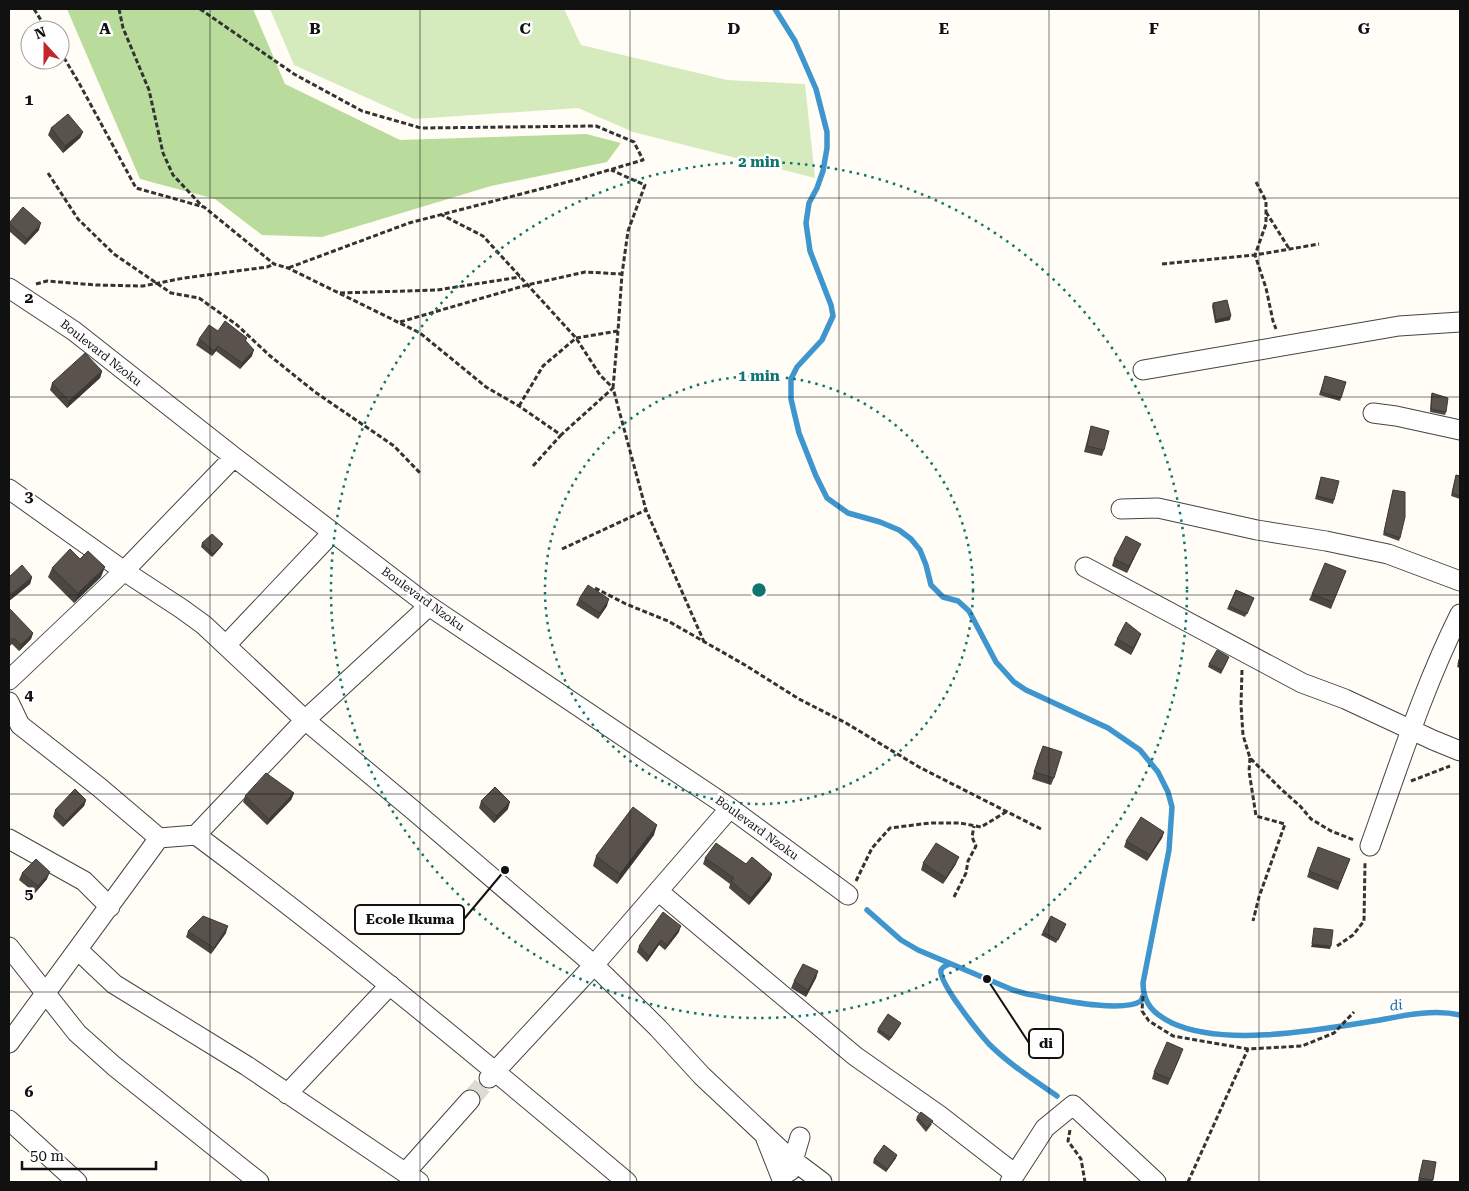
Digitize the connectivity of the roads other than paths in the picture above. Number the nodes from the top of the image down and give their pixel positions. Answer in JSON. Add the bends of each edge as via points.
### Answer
{"nodes":[{"id":1,"x":11,"y":289,"type":"edge"},
{"id":2,"x":1460,"y":322,"type":"edge"},
{"id":3,"x":1143,"y":370,"type":"dead end"},
{"id":4,"x":1373,"y":413,"type":"dead end"},
{"id":5,"x":1460,"y":430,"type":"edge"},
{"id":6,"x":234,"y":457,"type":"junction"},
{"id":7,"x":9,"y":489,"type":"edge"},
{"id":8,"x":1121,"y":509,"type":"dead end"},
{"id":9,"x":332,"y":533,"type":"junction"},
{"id":10,"x":1085,"y":566,"type":"dead end"},
{"id":11,"x":124,"y":571,"type":"junction"},
{"id":12,"x":1460,"y":582,"type":"edge"},
{"id":13,"x":430,"y":606,"type":"junction"},
{"id":14,"x":1460,"y":614,"type":"edge"},
{"id":15,"x":226,"y":645,"type":"junction"},
{"id":16,"x":9,"y":680,"type":"edge"},
{"id":17,"x":9,"y":702,"type":"edge"},
{"id":18,"x":305,"y":720,"type":"junction"},
{"id":19,"x":1412,"y":730,"type":"junction"},
{"id":20,"x":1456,"y":758,"type":"edge"},
{"id":21,"x":730,"y":808,"type":"junction"},
{"id":22,"x":196,"y":835,"type":"junction"},
{"id":23,"x":160,"y":838,"type":"junction"},
{"id":24,"x":9,"y":839,"type":"edge"},
{"id":25,"x":1370,"y":846,"type":"road end"},
{"id":26,"x":658,"y":891,"type":"junction"},
{"id":27,"x":848,"y":895,"type":"road end"},
{"id":28,"x":110,"y":907,"type":"junction"},
{"id":29,"x":9,"y":947,"type":"edge"},
{"id":30,"x":78,"y":950,"type":"junction"},
{"id":31,"x":594,"y":965,"type":"junction"},
{"id":32,"x":390,"y":985,"type":"junction"},
{"id":33,"x":46,"y":994,"type":"junction"},
{"id":34,"x":9,"y":1044,"type":"edge"},
{"id":35,"x":492,"y":1075,"type":"junction"},
{"id":36,"x":287,"y":1094,"type":"junction"},
{"id":37,"x":470,"y":1100,"type":"tunnel mouth"},
{"id":38,"x":9,"y":1120,"type":"edge"},
{"id":39,"x":764,"y":1134,"type":"junction"},
{"id":40,"x":800,"y":1138,"type":"dead end"},
{"id":41,"x":793,"y":1160,"type":"junction"},
{"id":42,"x":412,"y":1177,"type":"edge"},
{"id":43,"x":1013,"y":1178,"type":"edge"},
{"id":44,"x":77,"y":1182,"type":"edge"},
{"id":45,"x":259,"y":1182,"type":"edge"},
{"id":46,"x":627,"y":1182,"type":"edge"},
{"id":47,"x":783,"y":1182,"type":"edge"},
{"id":48,"x":788,"y":1182,"type":"edge"},
{"id":49,"x":822,"y":1182,"type":"edge"},
{"id":50,"x":1156,"y":1182,"type":"edge"}],
"edges":[{"from":1,"to":6,"type":"street","name":"Boulevard Nzoku","via":[[74,331]]},
{"from":2,"to":3,"type":"street","via":[[1399,326]]},
{"from":4,"to":5,"type":"street"},
{"from":6,"to":9,"type":"street","name":"Boulevard Nzoku"},
{"from":6,"to":11,"type":"street"},
{"from":7,"to":11,"type":"street"},
{"from":8,"to":12,"type":"street","via":[[1158,508],[1388,554]]},
{"from":9,"to":13,"type":"street","name":"Boulevard Nzoku"},
{"from":9,"to":15,"type":"street"},
{"from":10,"to":19,"type":"street","via":[[1302,683],[1346,699]]},
{"from":11,"to":15,"type":"street","via":[[182,609]]},
{"from":11,"to":16,"type":"street"},
{"from":13,"to":18,"type":"street"},
{"from":13,"to":21,"type":"street","name":"Boulevard Nzoku"},
{"from":14,"to":19,"type":"street","via":[[1442,650]]},
{"from":15,"to":18,"type":"street"},
{"from":17,"to":23,"type":"street","via":[[20,725]]},
{"from":18,"to":22,"type":"street"},
{"from":18,"to":31,"type":"street"},
{"from":19,"to":20,"type":"street"},
{"from":19,"to":25,"type":"street"},
{"from":21,"to":26,"type":"street"},
{"from":21,"to":27,"type":"street","name":"Boulevard Nzoku"},
{"from":22,"to":23,"type":"street"},
{"from":22,"to":32,"type":"street"},
{"from":23,"to":28,"type":"street"},
{"from":24,"to":28,"type":"street","via":[[84,881]]},
{"from":26,"to":31,"type":"street"},
{"from":26,"to":43,"type":"street","via":[[855,1056],[939,1115]]},
{"from":28,"to":30,"type":"street"},
{"from":29,"to":33,"type":"street"},
{"from":30,"to":33,"type":"street"},
{"from":30,"to":36,"type":"street","via":[[114,984]]},
{"from":31,"to":35,"type":"street"},
{"from":31,"to":39,"type":"street","via":[[702,1076]]},
{"from":32,"to":35,"type":"street"},
{"from":32,"to":36,"type":"street"},
{"from":33,"to":34,"type":"street"},
{"from":33,"to":45,"type":"street","via":[[77,1033],[114,1066]]},
{"from":35,"to":46,"type":"street"},
{"from":36,"to":42,"type":"street"},
{"from":37,"to":42,"type":"street"},
{"from":38,"to":44,"type":"street"},
{"from":39,"to":41,"type":"street"},
{"from":39,"to":47,"type":"street"},
{"from":40,"to":41,"type":"street"},
{"from":41,"to":48,"type":"street"},
{"from":41,"to":49,"type":"street"},
{"from":43,"to":50,"type":"street","via":[[1045,1128],[1073,1105]]}]}
